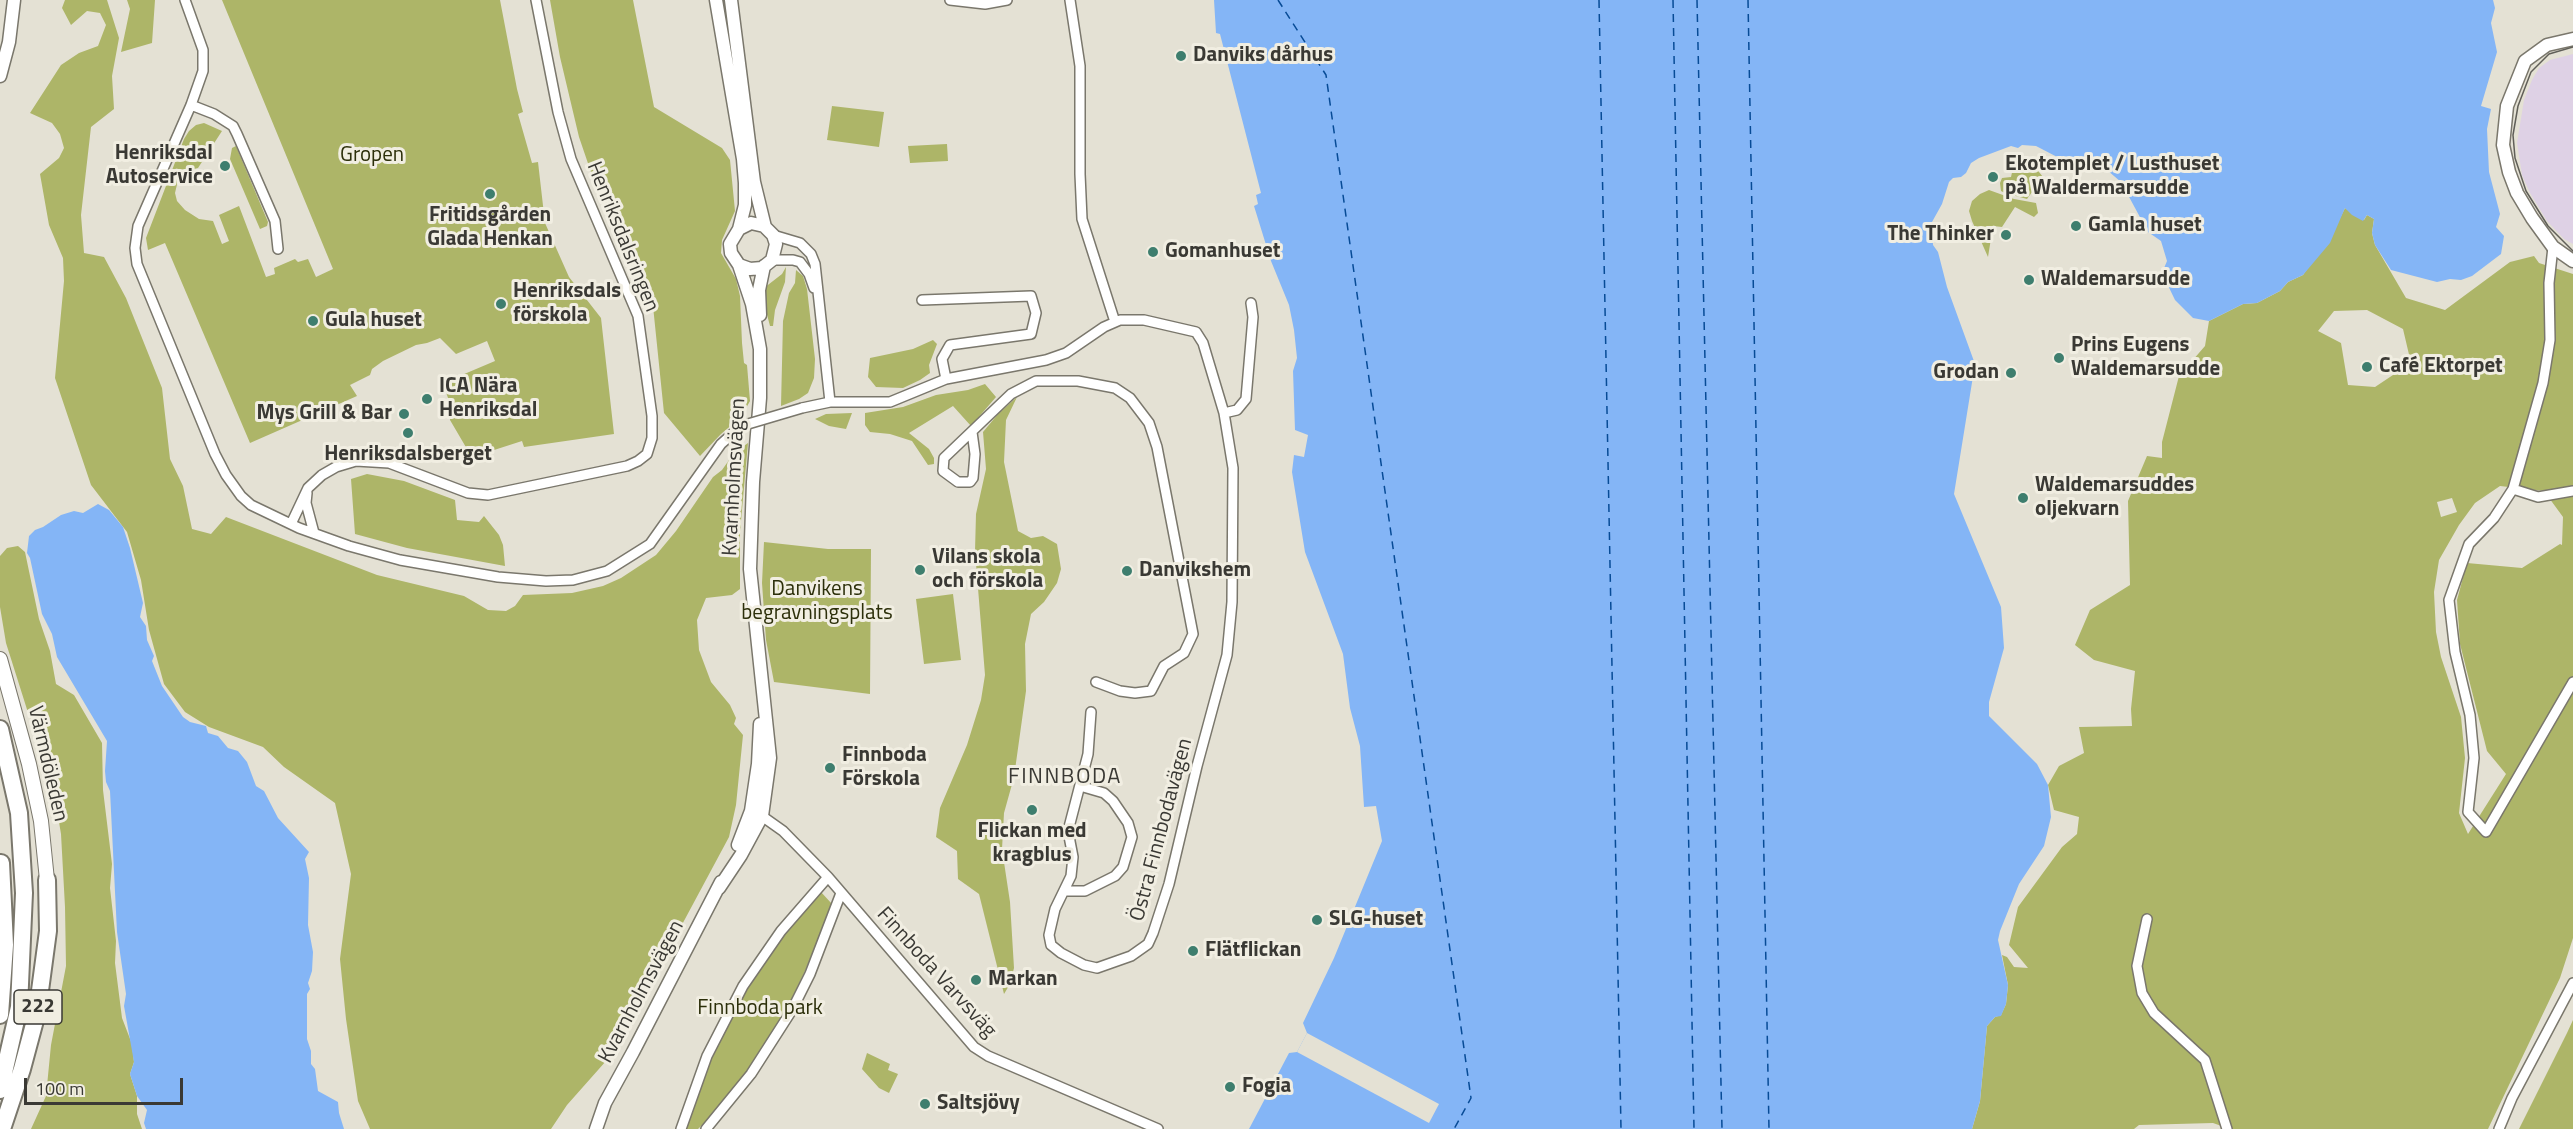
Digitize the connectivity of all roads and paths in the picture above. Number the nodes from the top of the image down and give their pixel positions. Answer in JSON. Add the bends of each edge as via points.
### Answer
{"nodes":[{"id":1,"x":14,"y":0,"type":"edge"},
{"id":2,"x":185,"y":0,"type":"edge"},
{"id":3,"x":536,"y":0,"type":"edge"},
{"id":4,"x":716,"y":0,"type":"edge"},
{"id":5,"x":731,"y":0,"type":"edge"},
{"id":6,"x":950,"y":0,"type":"edge"},
{"id":7,"x":1007,"y":0,"type":"edge"},
{"id":8,"x":1070,"y":0,"type":"edge"},
{"id":9,"x":2573,"y":39,"type":"edge"},
{"id":10,"x":9,"y":42,"type":"junction"},
{"id":11,"x":0,"y":53,"type":"edge"},
{"id":12,"x":0,"y":76,"type":"edge"},
{"id":13,"x":191,"y":105,"type":"junction"},
{"id":14,"x":739,"y":229,"type":"junction"},
{"id":15,"x":769,"y":231,"type":"junction"},
{"id":16,"x":2553,"y":247,"type":"junction"},
{"id":17,"x":278,"y":249,"type":"dead end"},
{"id":18,"x":2573,"y":261,"type":"edge"},
{"id":19,"x":768,"y":263,"type":"junction"},
{"id":20,"x":739,"y":265,"type":"junction"},
{"id":21,"x":818,"y":296,"type":"junction"},
{"id":22,"x":922,"y":300,"type":"dead end"},
{"id":23,"x":1251,"y":303,"type":"dead end"},
{"id":24,"x":1115,"y":322,"type":"junction"},
{"id":25,"x":758,"y":334,"type":"junction"},
{"id":26,"x":1031,"y":363,"type":"junction"},
{"id":27,"x":946,"y":379,"type":"junction"},
{"id":28,"x":1036,"y":381,"type":"junction"},
{"id":29,"x":830,"y":402,"type":"junction"},
{"id":30,"x":1224,"y":413,"type":"junction"},
{"id":31,"x":972,"y":432,"type":"junction"},
{"id":32,"x":308,"y":488,"type":"junction"},
{"id":33,"x":2514,"y":489,"type":"junction"},
{"id":34,"x":2573,"y":491,"type":"edge"},
{"id":35,"x":291,"y":524,"type":"junction"},
{"id":36,"x":314,"y":533,"type":"junction"},
{"id":37,"x":0,"y":658,"type":"edge"},
{"id":38,"x":1096,"y":682,"type":"dead end"},
{"id":39,"x":2573,"y":682,"type":"edge"},
{"id":40,"x":1091,"y":712,"type":"dead end"},
{"id":41,"x":0,"y":729,"type":"edge"},
{"id":42,"x":1080,"y":786,"type":"junction"},
{"id":43,"x":756,"y":814,"type":"junction"},
{"id":44,"x":1,"y":863,"type":"edge"},
{"id":45,"x":828,"y":877,"type":"junction"},
{"id":46,"x":47,"y":880,"type":"joint"},
{"id":47,"x":1064,"y":891,"type":"junction"},
{"id":48,"x":841,"y":893,"type":"junction"},
{"id":49,"x":2147,"y":919,"type":"dead end"},
{"id":50,"x":2573,"y":983,"type":"edge"},
{"id":51,"x":0,"y":1015,"type":"edge"},
{"id":52,"x":0,"y":1090,"type":"edge"},
{"id":53,"x":600,"y":1114,"type":"junction"},
{"id":54,"x":2,"y":1129,"type":"edge"},
{"id":55,"x":590,"y":1129,"type":"edge"},
{"id":56,"x":596,"y":1129,"type":"edge"},
{"id":57,"x":681,"y":1129,"type":"edge"},
{"id":58,"x":706,"y":1129,"type":"edge"},
{"id":59,"x":1158,"y":1129,"type":"edge"},
{"id":60,"x":2227,"y":1129,"type":"edge"},
{"id":61,"x":2499,"y":1129,"type":"edge"}],
"edges":[{"from":1,"to":10,"type":"street"},
{"from":2,"to":13,"type":"street","via":[[204,56],[200,84]]},
{"from":3,"to":32,"type":"street","name":"Henriksdalsringen","via":[[571,159],[638,316],[652,417],[647,454],[627,466],[488,495],[468,493],[377,461],[356,461],[336,467]]},
{"from":4,"to":14,"type":"street","name":"Kvarnholmsvägen","via":[[743,159],[745,195]]},
{"from":5,"to":15,"type":"street","name":"Kvarnholmsvägen","via":[[756,195]]},
{"from":6,"to":7,"type":"street","via":[[985,4]]},
{"from":8,"to":24,"type":"street","via":[[1080,66],[1082,219]]},
{"from":9,"to":16,"type":"street","via":[[2547,45],[2525,61],[2504,120],[2503,145],[2517,193]]},
{"from":10,"to":11,"type":"street"},
{"from":10,"to":12,"type":"street"},
{"from":13,"to":17,"type":"street","via":[[233,126],[275,221]]},
{"from":13,"to":35,"type":"street","via":[[138,226],[138,264],[226,475],[251,505]]},
{"from":14,"to":15,"type":"street","via":[[752,224]]},
{"from":14,"to":20,"type":"street","name":"Kvarnholmsvägen","via":[[730,244]]},
{"from":15,"to":19,"type":"street","name":"Kvarnholmsvägen","via":[[776,244]]},
{"from":15,"to":21,"type":"street","via":[[800,243],[811,254]]},
{"from":16,"to":18,"type":"street"},
{"from":16,"to":33,"type":"street","via":[[2550,340],[2543,383]]},
{"from":19,"to":20,"type":"street","via":[[750,269]]},
{"from":19,"to":21,"type":"street","via":[[800,262]]},
{"from":19,"to":25,"type":"street","name":"Kvarnholmsvägen","via":[[759,290]]},
{"from":20,"to":25,"type":"street","name":"Kvarnholmsvägen"},
{"from":21,"to":29,"type":"street"},
{"from":22,"to":27,"type":"street","via":[[1031,296],[1036,313],[1031,334],[950,345],[942,359]]},
{"from":23,"to":30,"type":"street","via":[[1246,399],[1237,410]]},
{"from":24,"to":26,"type":"street","via":[[1066,352]]},
{"from":24,"to":30,"type":"street","name":"Östra Finnbodavägen","via":[[1144,320],[1196,332],[1203,343]]},
{"from":25,"to":43,"type":"street","name":"Kvarnholmsvägen","via":[[760,398],[750,568],[770,758]]},
{"from":26,"to":27,"type":"street"},
{"from":26,"to":28,"type":"street"},
{"from":27,"to":29,"type":"street","via":[[890,402]]},
{"from":28,"to":31,"type":"street","via":[[1011,394]]},
{"from":28,"to":38,"type":"street","via":[[1078,381],[1115,388],[1140,410],[1157,447],[1193,634],[1184,653],[1164,666],[1150,691],[1120,691]]},
{"from":29,"to":36,"type":"street","bridge":true,"via":[[739,428],[721,444],[650,544],[591,577],[546,581],[457,571],[400,560]]},
{"from":30,"to":47,"type":"street","name":"Östra Finnbodavägen","via":[[1233,468],[1232,602],[1227,655],[1169,884],[1148,944],[1106,966],[1091,967],[1074,961],[1051,945],[1049,935]]},
{"from":31,"to":31,"type":"street","via":[[975,469],[970,482],[964,483],[949,477],[942,465],[944,458]]},
{"from":32,"to":35,"type":"street","name":"Henriksdalsringen"},
{"from":32,"to":36,"type":"street","via":[[306,503]]},
{"from":33,"to":34,"type":"street","via":[[2538,497]]},
{"from":33,"to":39,"type":"street","via":[[2469,544],[2449,600],[2474,758],[2468,812],[2486,832]]},
{"from":35,"to":36,"type":"street"},
{"from":37,"to":46,"type":"main road","name":"Värmdöleden","number":"222","via":[[29,764],[41,821]]},
{"from":40,"to":42,"type":"street","name":"Östra Finnbodavägen","via":[[1088,754]]},
{"from":41,"to":52,"type":"highway","via":[[19,813],[24,893],[19,1007]]},
{"from":42,"to":47,"type":"street","name":"Östra Finnbodavägen","via":[[1068,831],[1073,865]]},
{"from":42,"to":47,"type":"street","via":[[1104,793],[1113,801],[1132,837],[1123,867],[1115,876],[1085,891]]},
{"from":43,"to":45,"type":"street","name":"Finnboda Varvsväg","via":[[791,838]]},
{"from":43,"to":53,"type":"street","name":"Kvarnholmsvägen","via":[[741,855],[719,888]]},
{"from":44,"to":51,"type":"highway","via":[[5,945]]},
{"from":45,"to":48,"type":"street","name":"Finnboda Varvsväg"},
{"from":45,"to":57,"type":"street","via":[[782,931],[743,986],[707,1056]]},
{"from":46,"to":54,"type":"highway","number":"222","via":[[48,931],[37,1013]]},
{"from":48,"to":58,"type":"street","via":[[792,1010],[751,1074]]},
{"from":48,"to":59,"type":"street","name":"Finnboda Varvsväg","via":[[974,1047]]},
{"from":49,"to":60,"type":"street","via":[[2137,966],[2142,993],[2154,1013],[2205,1060]]},
{"from":50,"to":61,"type":"street"},
{"from":53,"to":55,"type":"street","name":"Kvarnholmsvägen"},
{"from":53,"to":56,"type":"street","name":"Kvarnholmsvägen"}]}
